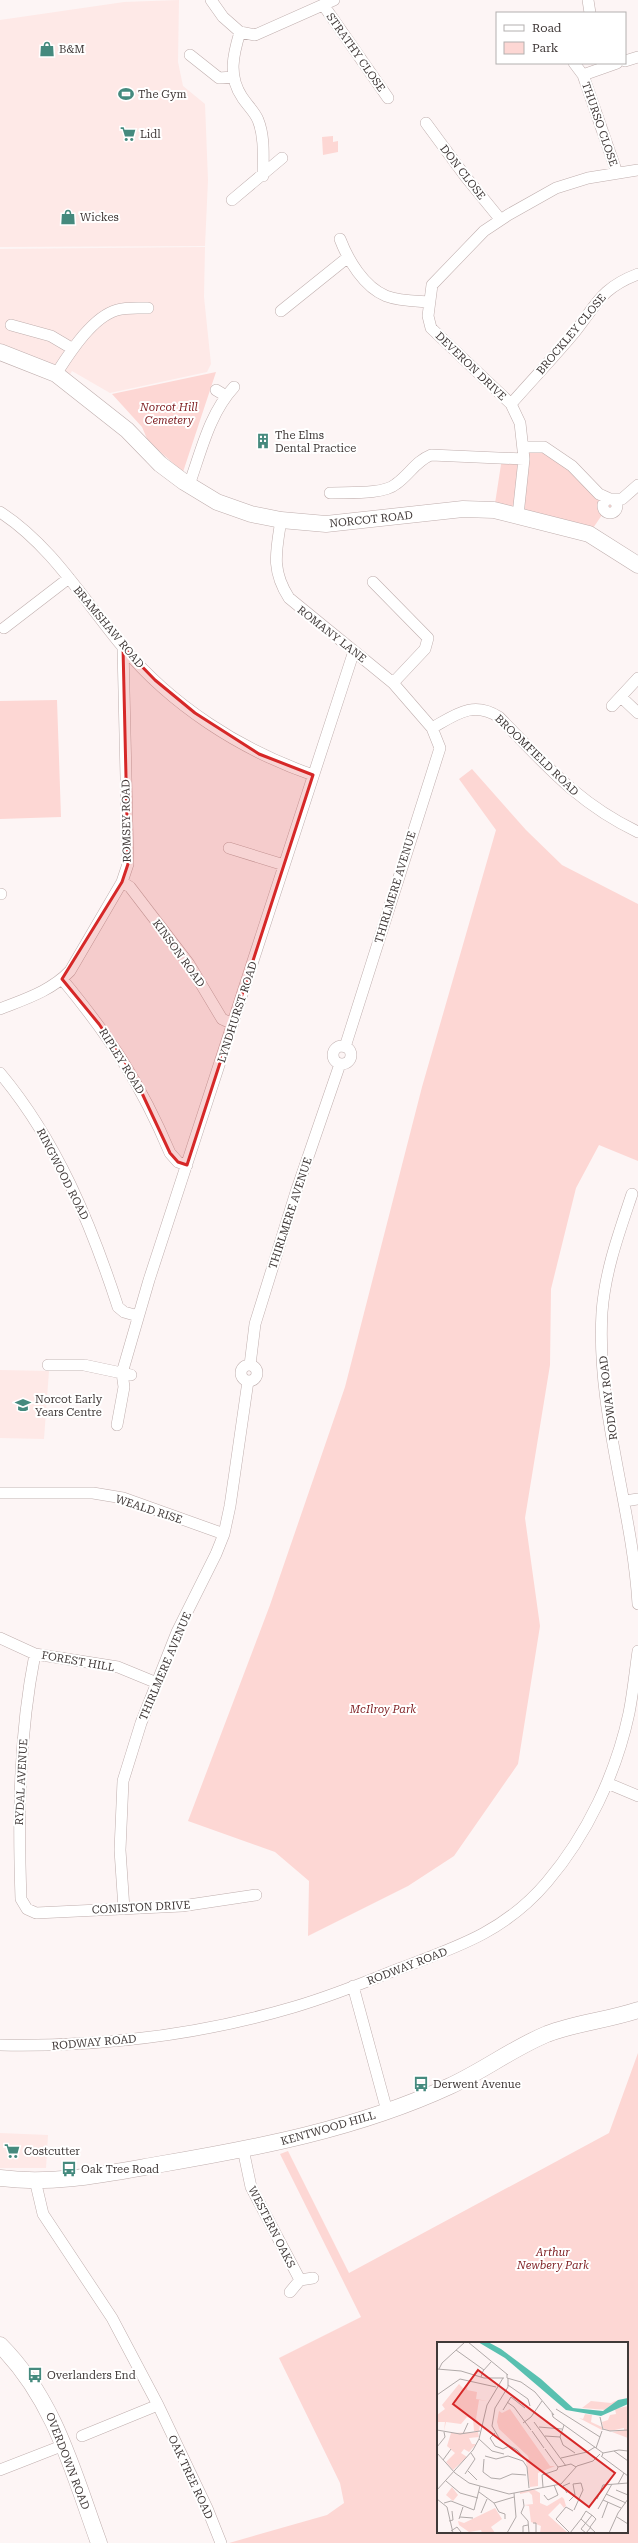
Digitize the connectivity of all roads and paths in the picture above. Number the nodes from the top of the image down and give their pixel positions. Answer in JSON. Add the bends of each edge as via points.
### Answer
{"nodes":[{"id":1,"x":211,"y":0,"type":"edge"},
{"id":2,"x":334,"y":0,"type":"edge"},
{"id":3,"x":588,"y":0,"type":"edge"},
{"id":4,"x":324,"y":6,"type":"junction"},
{"id":5,"x":590,"y":12,"type":"edge"},
{"id":6,"x":240,"y":32,"type":"junction"},
{"id":7,"x":190,"y":55,"type":"dead end"},
{"id":8,"x":638,"y":57,"type":"edge"},
{"id":9,"x":626,"y":61,"type":"edge"},
{"id":10,"x":575,"y":64,"type":"edge"},
{"id":11,"x":614,"y":64,"type":"edge"},
{"id":12,"x":583,"y":75,"type":"junction"},
{"id":13,"x":233,"y":77,"type":"junction"},
{"id":14,"x":388,"y":98,"type":"dead end"},
{"id":15,"x":426,"y":123,"type":"dead end"},
{"id":16,"x":282,"y":158,"type":"dead end"},
{"id":17,"x":638,"y":170,"type":"edge"},
{"id":18,"x":617,"y":173,"type":"junction"},
{"id":19,"x":263,"y":176,"type":"junction"},
{"id":20,"x":232,"y":200,"type":"dead end"},
{"id":21,"x":500,"y":220,"type":"junction"},
{"id":22,"x":340,"y":240,"type":"dead end"},
{"id":23,"x":347,"y":258,"type":"junction"},
{"id":24,"x":638,"y":274,"type":"edge"},
{"id":25,"x":429,"y":302,"type":"junction"},
{"id":26,"x":148,"y":308,"type":"dead end"},
{"id":27,"x":281,"y":311,"type":"dead end"},
{"id":28,"x":11,"y":325,"type":"dead end"},
{"id":29,"x":73,"y":348,"type":"junction"},
{"id":30,"x":0,"y":352,"type":"edge"},
{"id":31,"x":56,"y":374,"type":"junction"},
{"id":32,"x":216,"y":390,"type":"dead end"},
{"id":33,"x":508,"y":401,"type":"junction"},
{"id":34,"x":524,"y":447,"type":"junction"},
{"id":35,"x":524,"y":459,"type":"junction"},
{"id":36,"x":189,"y":485,"type":"junction"},
{"id":37,"x":638,"y":485,"type":"edge"},
{"id":38,"x":330,"y":493,"type":"dead end"},
{"id":39,"x":0,"y":512,"type":"edge"},
{"id":40,"x":518,"y":515,"type":"junction"},
{"id":41,"x":281,"y":520,"type":"junction"},
{"id":42,"x":638,"y":565,"type":"edge"},
{"id":43,"x":69,"y":578,"type":"junction"},
{"id":44,"x":374,"y":582,"type":"dead end"},
{"id":45,"x":4,"y":628,"type":"dead end"},
{"id":46,"x":123,"y":647,"type":"junction"},
{"id":47,"x":354,"y":651,"type":"junction"},
{"id":48,"x":638,"y":678,"type":"edge"},
{"id":49,"x":393,"y":683,"type":"junction"},
{"id":50,"x":621,"y":697,"type":"junction"},
{"id":51,"x":612,"y":706,"type":"dead end"},
{"id":52,"x":638,"y":713,"type":"edge"},
{"id":53,"x":432,"y":728,"type":"junction"},
{"id":54,"x":312,"y":775,"type":"junction"},
{"id":55,"x":638,"y":832,"type":"edge"},
{"id":56,"x":229,"y":848,"type":"dead end"},
{"id":57,"x":284,"y":865,"type":"junction"},
{"id":58,"x":122,"y":882,"type":"junction"},
{"id":59,"x":62,"y":980,"type":"junction"},
{"id":60,"x":0,"y":1009,"type":"edge"},
{"id":61,"x":233,"y":1024,"type":"junction"},
{"id":62,"x":0,"y":1073,"type":"edge"},
{"id":63,"x":187,"y":1165,"type":"junction"},
{"id":64,"x":631,"y":1194,"type":"edge"},
{"id":65,"x":138,"y":1316,"type":"junction"},
{"id":66,"x":48,"y":1365,"type":"dead end"},
{"id":67,"x":127,"y":1374,"type":"junction"},
{"id":68,"x":117,"y":1425,"type":"dead end"},
{"id":69,"x":0,"y":1493,"type":"edge"},
{"id":70,"x":638,"y":1499,"type":"edge"},
{"id":71,"x":624,"y":1501,"type":"junction"},
{"id":72,"x":224,"y":1534,"type":"junction"},
{"id":73,"x":638,"y":1604,"type":"edge"},
{"id":74,"x":0,"y":1638,"type":"edge"},
{"id":75,"x":638,"y":1651,"type":"edge"},
{"id":76,"x":35,"y":1654,"type":"junction"},
{"id":77,"x":157,"y":1683,"type":"junction"},
{"id":78,"x":607,"y":1784,"type":"junction"},
{"id":79,"x":638,"y":1796,"type":"edge"},
{"id":80,"x":256,"y":1895,"type":"dead end"},
{"id":81,"x":27,"y":1909,"type":"joint"},
{"id":82,"x":124,"y":1909,"type":"junction"},
{"id":83,"x":353,"y":1986,"type":"junction"},
{"id":84,"x":638,"y":2010,"type":"edge"},
{"id":85,"x":0,"y":2045,"type":"edge"},
{"id":86,"x":387,"y":2111,"type":"junction"},
{"id":87,"x":243,"y":2150,"type":"junction"},
{"id":88,"x":0,"y":2178,"type":"edge"},
{"id":89,"x":35,"y":2180,"type":"junction"},
{"id":90,"x":313,"y":2278,"type":"dead end"},
{"id":91,"x":300,"y":2280,"type":"junction"},
{"id":92,"x":290,"y":2292,"type":"dead end"},
{"id":93,"x":0,"y":2345,"type":"edge"},
{"id":94,"x":158,"y":2405,"type":"junction"},
{"id":95,"x":82,"y":2436,"type":"dead end"},
{"id":96,"x":64,"y":2445,"type":"junction"},
{"id":97,"x":0,"y":2470,"type":"edge"},
{"id":98,"x":99,"y":2543,"type":"edge"},
{"id":99,"x":221,"y":2543,"type":"edge"}],
"edges":[{"from":1,"to":6,"type":"street","via":[[223,17]]},
{"from":2,"to":4,"type":"street","name":"STRATHY CLOSE"},
{"from":3,"to":5,"type":"street"},
{"from":4,"to":6,"type":"street","name":"STRATHY CLOSE","via":[[255,35]]},
{"from":4,"to":14,"type":"street","name":"STRATHY CLOSE"},
{"from":6,"to":13,"type":"street","via":[[233,56]]},
{"from":7,"to":13,"type":"street","via":[[220,78]]},
{"from":8,"to":9,"type":"street"},
{"from":10,"to":12,"type":"street","name":"THURSO CLOSE"},
{"from":11,"to":12,"type":"street","name":"THURSO CLOSE"},
{"from":12,"to":18,"type":"street","name":"THURSO CLOSE"},
{"from":13,"to":19,"type":"street","via":[[241,96],[258,119],[262,136]]},
{"from":15,"to":21,"type":"street","name":"DON CLOSE"},
{"from":16,"to":19,"type":"street"},
{"from":17,"to":18,"type":"street","name":"DEVERON DRIVE"},
{"from":18,"to":21,"type":"street","name":"DEVERON DRIVE","via":[[576,181],[556,188]]},
{"from":19,"to":20,"type":"street"},
{"from":21,"to":25,"type":"street","name":"DEVERON DRIVE","via":[[478,237],[432,285]]},
{"from":22,"to":23,"type":"street"},
{"from":23,"to":25,"type":"street","via":[[369,285],[385,296]]},
{"from":23,"to":27,"type":"street"},
{"from":24,"to":33,"type":"street","name":"BROCKLEY CLOSE","via":[[618,282],[603,295],[590,308],[574,332]]},
{"from":25,"to":33,"type":"street","name":"DEVERON DRIVE","via":[[428,316],[431,328]]},
{"from":26,"to":29,"type":"street","via":[[116,310],[87,332]]},
{"from":28,"to":29,"type":"street","via":[[51,336]]},
{"from":29,"to":31,"type":"street"},
{"from":30,"to":31,"type":"street","name":"NORCOT ROAD"},
{"from":31,"to":36,"type":"street","name":"NORCOT ROAD","via":[[105,412],[160,464]]},
{"from":32,"to":36,"type":"street","via":[[230,392],[212,420]]},
{"from":33,"to":34,"type":"street","via":[[520,423]]},
{"from":34,"to":35,"type":"street"},
{"from":34,"to":37,"type":"street","via":[[544,446],[572,466],[599,494],[610,499],[622,499]]},
{"from":35,"to":38,"type":"street","via":[[431,455],[421,459],[387,490]]},
{"from":35,"to":40,"type":"street"},
{"from":36,"to":41,"type":"street","name":"NORCOT ROAD","via":[[217,502],[251,514]]},
{"from":39,"to":43,"type":"street","name":"BRAMSHAW ROAD","via":[[40,544]]},
{"from":40,"to":41,"type":"street","name":"NORCOT ROAD","via":[[494,510],[464,509],[326,524]]},
{"from":40,"to":42,"type":"street","name":"NORCOT ROAD","via":[[589,534]]},
{"from":41,"to":47,"type":"street","name":"ROMANY LANE","via":[[276,557],[280,584],[294,605]]},
{"from":43,"to":45,"type":"street"},
{"from":43,"to":46,"type":"street","name":"BRAMSHAW ROAD"},
{"from":44,"to":49,"type":"street","via":[[428,638],[425,649]]},
{"from":46,"to":54,"type":"street","name":"BRAMSHAW ROAD","via":[[155,680],[195,713],[259,754]]},
{"from":46,"to":58,"type":"street","name":"ROMSEY ROAD","via":[[128,864]]},
{"from":47,"to":49,"type":"street","name":"ROMANY LANE"},
{"from":47,"to":54,"type":"street","name":"LYNDHURST ROAD"},
{"from":48,"to":50,"type":"street"},
{"from":49,"to":53,"type":"street","name":"ROMANY LANE"},
{"from":50,"to":51,"type":"street"},
{"from":50,"to":52,"type":"street"},
{"from":53,"to":55,"type":"street","name":"BROOMFIELD ROAD","via":[[458,713],[476,709],[488,710],[499,717],[569,789],[609,818]]},
{"from":53,"to":72,"type":"street","name":"THIRLMERE AVENUE","via":[[440,748],[436,763],[345,1047],[340,1046],[333,1053],[333,1058],[340,1064],[296,1192],[255,1324],[250,1365],[242,1368],[243,1379],[248,1381]]},
{"from":54,"to":57,"type":"street","name":"LYNDHURST ROAD"},
{"from":56,"to":57,"type":"street"},
{"from":57,"to":61,"type":"street","name":"LYNDHURST ROAD"},
{"from":58,"to":59,"type":"street","name":"ROMSEY ROAD","via":[[70,971]]},
{"from":58,"to":61,"type":"street","name":"KINSON ROAD","via":[[130,887],[189,964],[222,1019]]},
{"from":59,"to":60,"type":"street","name":"ROMSEY ROAD"},
{"from":59,"to":63,"type":"street","name":"RIPLEY ROAD","via":[[99,1024],[133,1074],[170,1153],[178,1162]]},
{"from":61,"to":63,"type":"street","name":"LYNDHURST ROAD"},
{"from":62,"to":65,"type":"street","name":"RINGWOOD ROAD","via":[[43,1133],[81,1205],[118,1307],[124,1312]]},
{"from":63,"to":65,"type":"street","name":"LYNDHURST ROAD"},
{"from":64,"to":71,"type":"street","name":"RODWAY ROAD","via":[[608,1267],[602,1311],[602,1365],[607,1410]]},
{"from":65,"to":67,"type":"street","name":"LYNDHURST ROAD"},
{"from":66,"to":67,"type":"street","via":[[84,1365]]},
{"from":67,"to":68,"type":"street","name":"LYNDHURST ROAD"},
{"from":69,"to":72,"type":"street","name":"WEALD RISE","via":[[93,1493],[123,1498]]},
{"from":70,"to":71,"type":"street"},
{"from":71,"to":73,"type":"street","name":"RODWAY ROAD","via":[[636,1569]]},
{"from":72,"to":77,"type":"street","name":"THIRLMERE AVENUE","via":[[177,1632]]},
{"from":74,"to":76,"type":"street","name":"FOREST HILL"},
{"from":75,"to":78,"type":"street","name":"RODWAY ROAD","via":[[629,1714]]},
{"from":76,"to":77,"type":"street","name":"FOREST HILL","via":[[118,1668]]},
{"from":76,"to":81,"type":"street","name":"RYDAL AVENUE","via":[[25,1706],[18,1826],[21,1899]]},
{"from":77,"to":82,"type":"street","name":"THIRLMERE AVENUE","via":[[141,1723],[123,1781],[120,1850]]},
{"from":78,"to":79,"type":"street"},
{"from":78,"to":83,"type":"street","name":"RODWAY ROAD","via":[[574,1846],[547,1883],[520,1909],[485,1935]]},
{"from":80,"to":82,"type":"street","name":"CONISTON DRIVE","via":[[182,1906]]},
{"from":81,"to":82,"type":"street","name":"CONISTON DRIVE","via":[[36,1913]]},
{"from":83,"to":85,"type":"street","name":"RODWAY ROAD","via":[[295,2007],[145,2038],[57,2046]]},
{"from":83,"to":86,"type":"street"},
{"from":84,"to":86,"type":"street","name":"KENTWOOD HILL","via":[[548,2034],[450,2086]]},
{"from":86,"to":87,"type":"street","name":"KENTWOOD HILL","via":[[336,2128]]},
{"from":87,"to":89,"type":"street","name":"KENTWOOD HILL","via":[[122,2171]]},
{"from":87,"to":91,"type":"street","name":"WESTERN OAKS","via":[[251,2187]]},
{"from":88,"to":89,"type":"street","name":"KENTWOOD HILL"},
{"from":89,"to":94,"type":"street","name":"OAK TREE ROAD","via":[[43,2214],[112,2318]]},
{"from":90,"to":91,"type":"street","name":"WESTERN OAKS"},
{"from":91,"to":92,"type":"street","name":"WESTERN OAKS"},
{"from":93,"to":96,"type":"street","name":"OVERDOWN ROAD","via":[[20,2365],[49,2409]]},
{"from":94,"to":95,"type":"street"},
{"from":94,"to":99,"type":"street","name":"OAK TREE ROAD"},
{"from":96,"to":97,"type":"street"},
{"from":96,"to":98,"type":"street","name":"OVERDOWN ROAD"}]}
